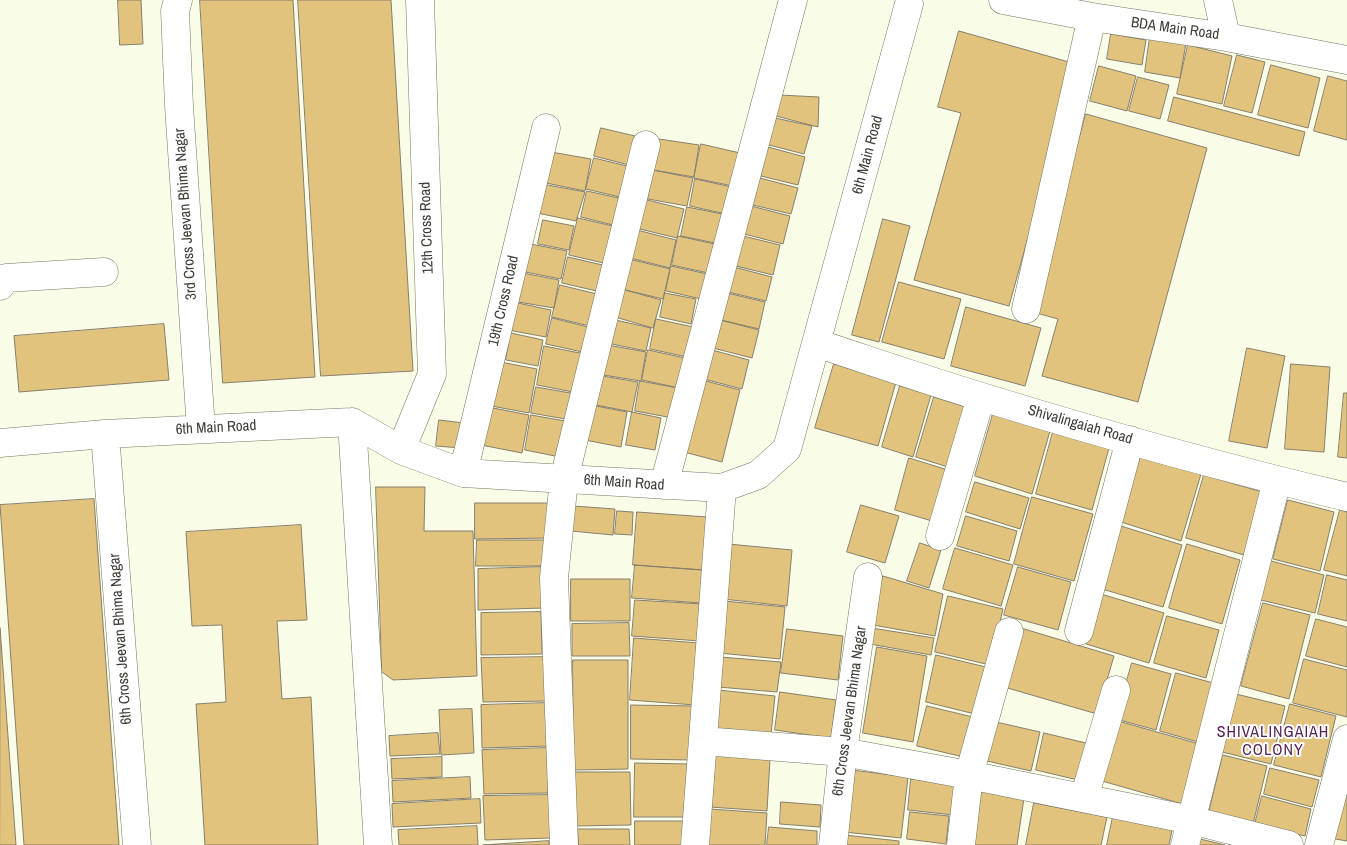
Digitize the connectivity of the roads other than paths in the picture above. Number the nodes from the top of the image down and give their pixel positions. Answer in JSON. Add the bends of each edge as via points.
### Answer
{"nodes":[{"id":1,"x":178,"y":0,"type":"edge"},
{"id":2,"x":420,"y":0,"type":"edge"},
{"id":3,"x":793,"y":0,"type":"edge"},
{"id":4,"x":1003,"y":0,"type":"edge"},
{"id":5,"x":1218,"y":0,"type":"edge"},
{"id":6,"x":910,"y":1,"type":"edge"},
{"id":7,"x":1092,"y":17,"type":"junction"},
{"id":8,"x":1226,"y":37,"type":"junction"},
{"id":9,"x":1347,"y":60,"type":"edge"},
{"id":10,"x":546,"y":128,"type":"dead end"},
{"id":11,"x":646,"y":145,"type":"dead end"},
{"id":12,"x":104,"y":272,"type":"dead end"},
{"id":13,"x":0,"y":286,"type":"edge"},
{"id":14,"x":1026,"y":309,"type":"dead end"},
{"id":15,"x":816,"y":343,"type":"junction"},
{"id":16,"x":981,"y":396,"type":"junction"},
{"id":17,"x":352,"y":422,"type":"junction"},
{"id":18,"x":201,"y":429,"type":"junction"},
{"id":19,"x":105,"y":434,"type":"junction"},
{"id":20,"x":1130,"y":440,"type":"junction"},
{"id":21,"x":0,"y":443,"type":"edge"},
{"id":22,"x":401,"y":450,"type":"junction"},
{"id":23,"x":463,"y":473,"type":"junction"},
{"id":24,"x":564,"y":479,"type":"junction"},
{"id":25,"x":1277,"y":480,"type":"junction"},
{"id":26,"x":664,"y":485,"type":"junction"},
{"id":27,"x":722,"y":488,"type":"junction"},
{"id":28,"x":1347,"y":497,"type":"edge"},
{"id":29,"x":940,"y":536,"type":"dead end"},
{"id":30,"x":868,"y":577,"type":"dead end"},
{"id":31,"x":1079,"y":631,"type":"dead end"},
{"id":32,"x":1009,"y":632,"type":"dead end"},
{"id":33,"x":1116,"y":690,"type":"dead end"},
{"id":34,"x":1347,"y":739,"type":"edge"},
{"id":35,"x":703,"y":741,"type":"junction"},
{"id":36,"x":843,"y":752,"type":"junction"},
{"id":37,"x":969,"y":775,"type":"junction"},
{"id":38,"x":1084,"y":798,"type":"junction"},
{"id":39,"x":1188,"y":833,"type":"edge"},
{"id":40,"x":137,"y":845,"type":"edge"},
{"id":41,"x":378,"y":845,"type":"edge"},
{"id":42,"x":564,"y":845,"type":"edge"},
{"id":43,"x":695,"y":845,"type":"edge"},
{"id":44,"x":833,"y":845,"type":"edge"},
{"id":45,"x":961,"y":845,"type":"edge"},
{"id":46,"x":1289,"y":845,"type":"edge"},
{"id":47,"x":1319,"y":845,"type":"edge"}],
"edges":[{"from":1,"to":18,"type":"street","name":"3rd Cross Jeevan Bhima Nagar","via":[[175,10],[179,106]]},
{"from":2,"to":22,"type":"street","name":"12th Cross Road","via":[[432,374]]},
{"from":3,"to":26,"type":"street"},
{"from":4,"to":7,"type":"street","name":"BDA Main Road"},
{"from":5,"to":8,"type":"street"},
{"from":6,"to":15,"type":"street","name":"6th Main Road"},
{"from":7,"to":8,"type":"street","name":"BDA Main Road"},
{"from":7,"to":14,"type":"street"},
{"from":8,"to":9,"type":"street","name":"BDA Main Road"},
{"from":10,"to":23,"type":"street","name":"19th Cross Road"},
{"from":11,"to":24,"type":"street"},
{"from":12,"to":13,"type":"street","via":[[6,278]]},
{"from":15,"to":16,"type":"street","name":"Shivalingaiah Road"},
{"from":15,"to":27,"type":"street","name":"6th Main Road","via":[[787,449],[758,475]]},
{"from":16,"to":20,"type":"street","name":"Shivalingaiah Road"},
{"from":16,"to":29,"type":"street"},
{"from":17,"to":18,"type":"street","name":"6th Main Road"},
{"from":17,"to":22,"type":"street","name":"6th Main Road"},
{"from":17,"to":41,"type":"street"},
{"from":18,"to":19,"type":"street","name":"6th Main Road"},
{"from":19,"to":21,"type":"street","name":"6th Main Road"},
{"from":19,"to":40,"type":"street","name":"6th Cross Jeevan Bhima Nagar"},
{"from":20,"to":25,"type":"street","name":"Shivalingaiah Road"},
{"from":20,"to":31,"type":"street"},
{"from":22,"to":23,"type":"street","name":"6th Main Road"},
{"from":23,"to":24,"type":"street","name":"6th Main Road"},
{"from":24,"to":26,"type":"street","name":"6th Main Road"},
{"from":24,"to":42,"type":"street","via":[[554,578]]},
{"from":25,"to":28,"type":"street","name":"Shivalingaiah Road"},
{"from":25,"to":39,"type":"street"},
{"from":26,"to":27,"type":"street","name":"6th Main Road"},
{"from":27,"to":35,"type":"street"},
{"from":30,"to":36,"type":"street","name":"6th Cross Jeevan Bhima Nagar"},
{"from":32,"to":37,"type":"street"},
{"from":33,"to":38,"type":"street"},
{"from":34,"to":47,"type":"street"},
{"from":35,"to":36,"type":"street"},
{"from":35,"to":43,"type":"street"},
{"from":36,"to":37,"type":"street"},
{"from":36,"to":44,"type":"street","name":"6th Cross Jeevan Bhima Nagar"},
{"from":37,"to":38,"type":"street"},
{"from":37,"to":45,"type":"street"},
{"from":38,"to":39,"type":"street"},
{"from":39,"to":46,"type":"street"}]}
